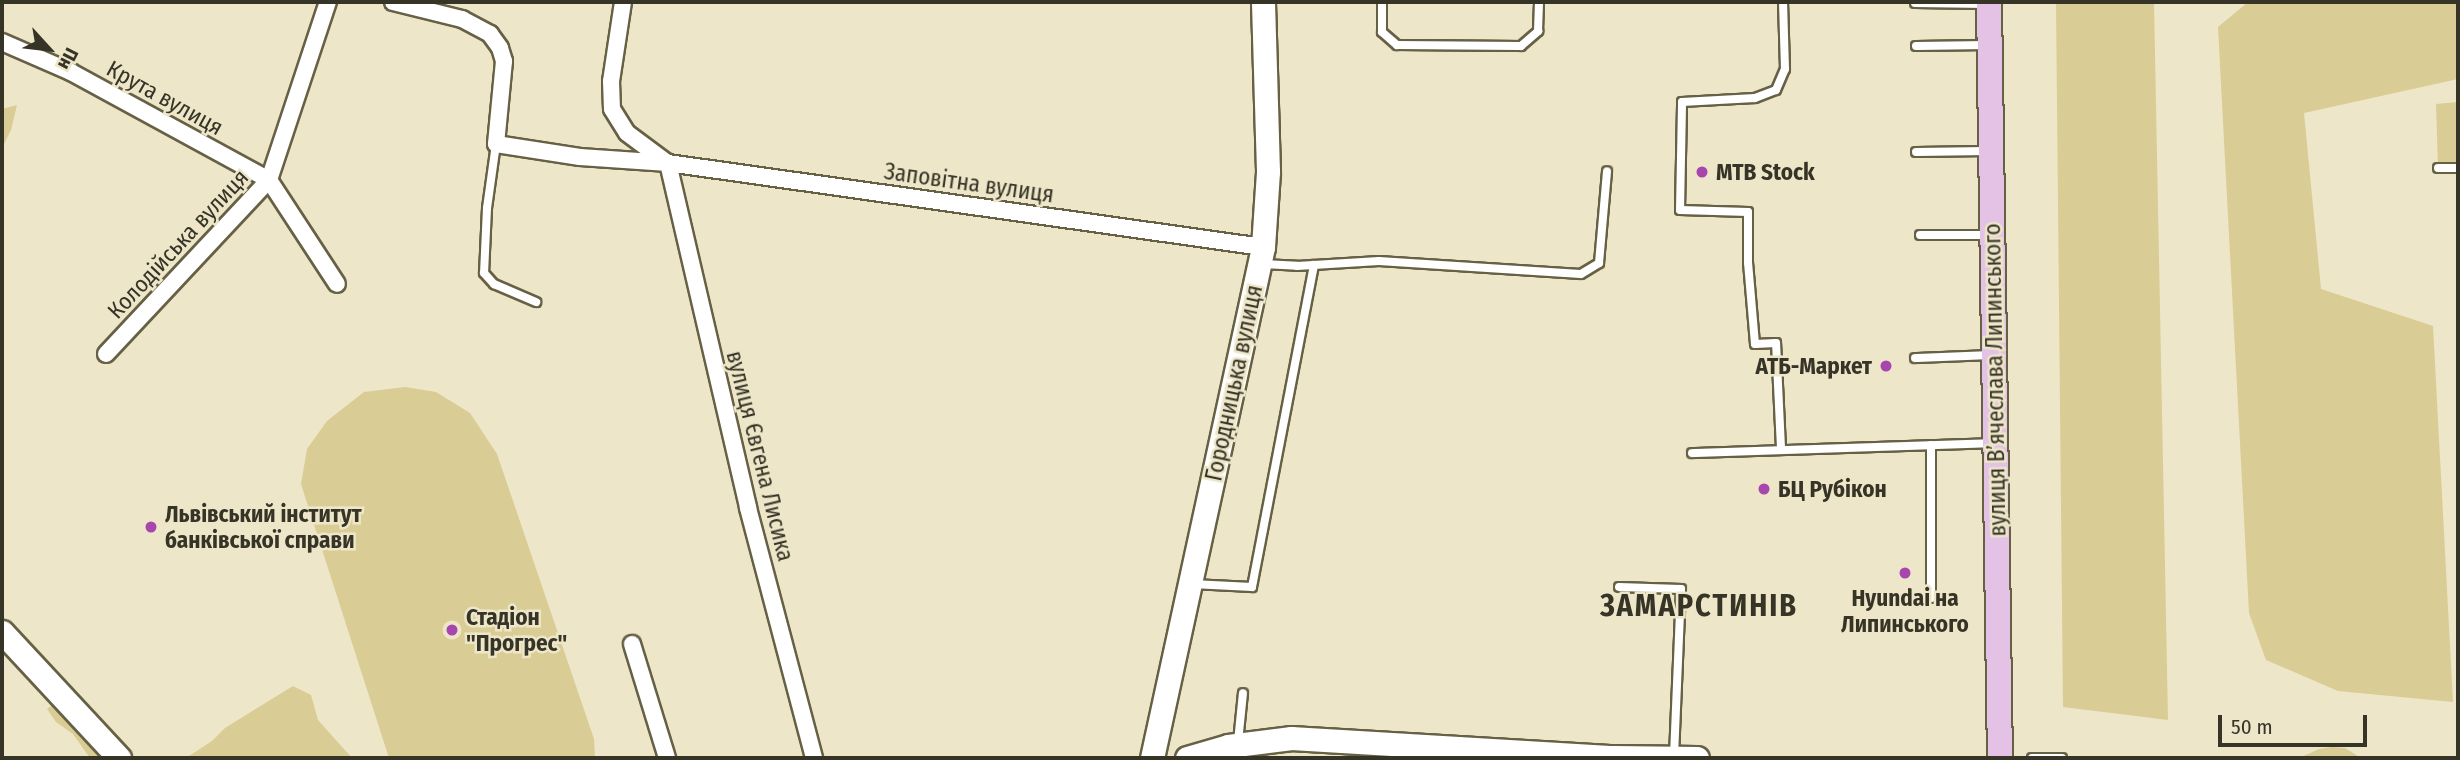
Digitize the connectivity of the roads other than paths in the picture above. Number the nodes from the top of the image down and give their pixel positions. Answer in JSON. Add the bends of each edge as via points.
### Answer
{"nodes":[{"id":1,"x":328,"y":2,"type":"edge"},
{"id":2,"x":393,"y":2,"type":"edge"},
{"id":3,"x":623,"y":2,"type":"edge"},
{"id":4,"x":1263,"y":2,"type":"edge"},
{"id":5,"x":1382,"y":2,"type":"edge"},
{"id":6,"x":1539,"y":2,"type":"edge"},
{"id":7,"x":1783,"y":2,"type":"edge"},
{"id":8,"x":1915,"y":3,"type":"edge"},
{"id":9,"x":1989,"y":3,"type":"edge"},
{"id":10,"x":2,"y":41,"type":"edge"},
{"id":11,"x":1990,"y":45,"type":"junction"},
{"id":12,"x":1916,"y":46,"type":"dead end"},
{"id":13,"x":496,"y":144,"type":"junction"},
{"id":14,"x":1991,"y":151,"type":"junction"},
{"id":15,"x":1916,"y":152,"type":"dead end"},
{"id":16,"x":668,"y":163,"type":"junction"},
{"id":17,"x":2438,"y":167,"type":"dead end"},
{"id":18,"x":2458,"y":168,"type":"edge"},
{"id":19,"x":1607,"y":171,"type":"dead end"},
{"id":20,"x":269,"y":180,"type":"junction"},
{"id":21,"x":1992,"y":235,"type":"junction"},
{"id":22,"x":1920,"y":236,"type":"dead end"},
{"id":23,"x":1261,"y":256,"type":"junction"},
{"id":24,"x":1314,"y":265,"type":"junction"},
{"id":25,"x":337,"y":284,"type":"dead end"},
{"id":26,"x":536,"y":302,"type":"dead end"},
{"id":27,"x":106,"y":354,"type":"dead end"},
{"id":28,"x":1993,"y":355,"type":"junction"},
{"id":29,"x":1915,"y":358,"type":"dead end"},
{"id":30,"x":1996,"y":443,"type":"junction"},
{"id":31,"x":1931,"y":445,"type":"junction"},
{"id":32,"x":1782,"y":448,"type":"junction"},
{"id":33,"x":1692,"y":453,"type":"dead end"},
{"id":34,"x":1190,"y":583,"type":"junction"},
{"id":35,"x":1619,"y":587,"type":"dead end"},
{"id":36,"x":1931,"y":598,"type":"dead end"},
{"id":37,"x":2,"y":632,"type":"edge"},
{"id":38,"x":632,"y":644,"type":"dead end"},
{"id":39,"x":1243,"y":693,"type":"dead end"},
{"id":40,"x":1226,"y":751,"type":"edge"},
{"id":41,"x":2058,"y":757,"type":"edge"},
{"id":42,"x":119,"y":758,"type":"edge"},
{"id":43,"x":667,"y":758,"type":"edge"},
{"id":44,"x":814,"y":758,"type":"edge"},
{"id":45,"x":1152,"y":758,"type":"edge"},
{"id":46,"x":1187,"y":758,"type":"edge"},
{"id":47,"x":1674,"y":758,"type":"edge"},
{"id":48,"x":1697,"y":758,"type":"edge"},
{"id":49,"x":2000,"y":758,"type":"edge"},
{"id":50,"x":2032,"y":758,"type":"edge"}],
"edges":[{"from":1,"to":20,"type":"street","name":"Колодійська вулиця"},
{"from":2,"to":13,"type":"street","via":[[462,19],[490,34],[504,61]]},
{"from":3,"to":16,"type":"street","via":[[611,81],[612,109],[627,133]]},
{"from":4,"to":23,"type":"street","name":"Городницька вулиця","via":[[1268,171]]},
{"from":5,"to":6,"type":"lane","via":[[1382,32],[1397,45],[1494,46],[1521,46],[1532,40],[1538,32]]},
{"from":7,"to":32,"type":"lane","via":[[1784,69],[1776,90],[1755,98],[1682,102],[1680,210],[1748,212],[1755,344],[1776,343]]},
{"from":8,"to":9,"type":"lane"},
{"from":9,"to":11,"type":"main road","name":"вулиця Вʼячеслава Липинського"},
{"from":10,"to":20,"type":"street","name":"Крута вулиця","via":[[71,72]]},
{"from":11,"to":12,"type":"lane"},
{"from":11,"to":14,"type":"main road","name":"вулиця Вʼячеслава Липинського"},
{"from":13,"to":16,"type":"street","name":"Заповітна вулиця","via":[[580,157]]},
{"from":13,"to":26,"type":"lane","via":[[484,273],[494,284]]},
{"from":14,"to":15,"type":"lane"},
{"from":14,"to":21,"type":"main road","name":"вулиця Вʼячеслава Липинського"},
{"from":16,"to":23,"type":"street","name":"Заповітна вулиця"},
{"from":16,"to":44,"type":"street","name":"вулиця Євгена Лисика","via":[[748,508]]},
{"from":17,"to":18,"type":"lane"},
{"from":19,"to":24,"type":"lane","via":[[1599,263],[1581,274],[1380,261]]},
{"from":20,"to":25,"type":"street","name":"Крута вулиця"},
{"from":20,"to":27,"type":"street","name":"Колодійська вулиця"},
{"from":21,"to":22,"type":"lane"},
{"from":21,"to":28,"type":"main road","name":"вулиця Вʼячеслава Липинського"},
{"from":23,"to":24,"type":"lane"},
{"from":23,"to":34,"type":"street","name":"Городницька вулиця"},
{"from":24,"to":34,"type":"lane","via":[[1252,587]]},
{"from":28,"to":29,"type":"lane"},
{"from":28,"to":30,"type":"main road","name":"вулиця Вʼячеслава Липинського"},
{"from":30,"to":31,"type":"lane"},
{"from":30,"to":49,"type":"main road","name":"вулиця Вʼячеслава Липинського"},
{"from":31,"to":32,"type":"lane"},
{"from":31,"to":36,"type":"lane"},
{"from":32,"to":33,"type":"lane"},
{"from":34,"to":45,"type":"street","name":"Городницька вулиця"},
{"from":35,"to":47,"type":"lane","via":[[1681,589]]},
{"from":37,"to":42,"type":"street"},
{"from":38,"to":43,"type":"street"},
{"from":39,"to":40,"type":"lane"},
{"from":40,"to":46,"type":"street"},
{"from":40,"to":47,"type":"street","via":[[1291,738]]},
{"from":41,"to":50,"type":"lane"},
{"from":47,"to":48,"type":"street"}]}
